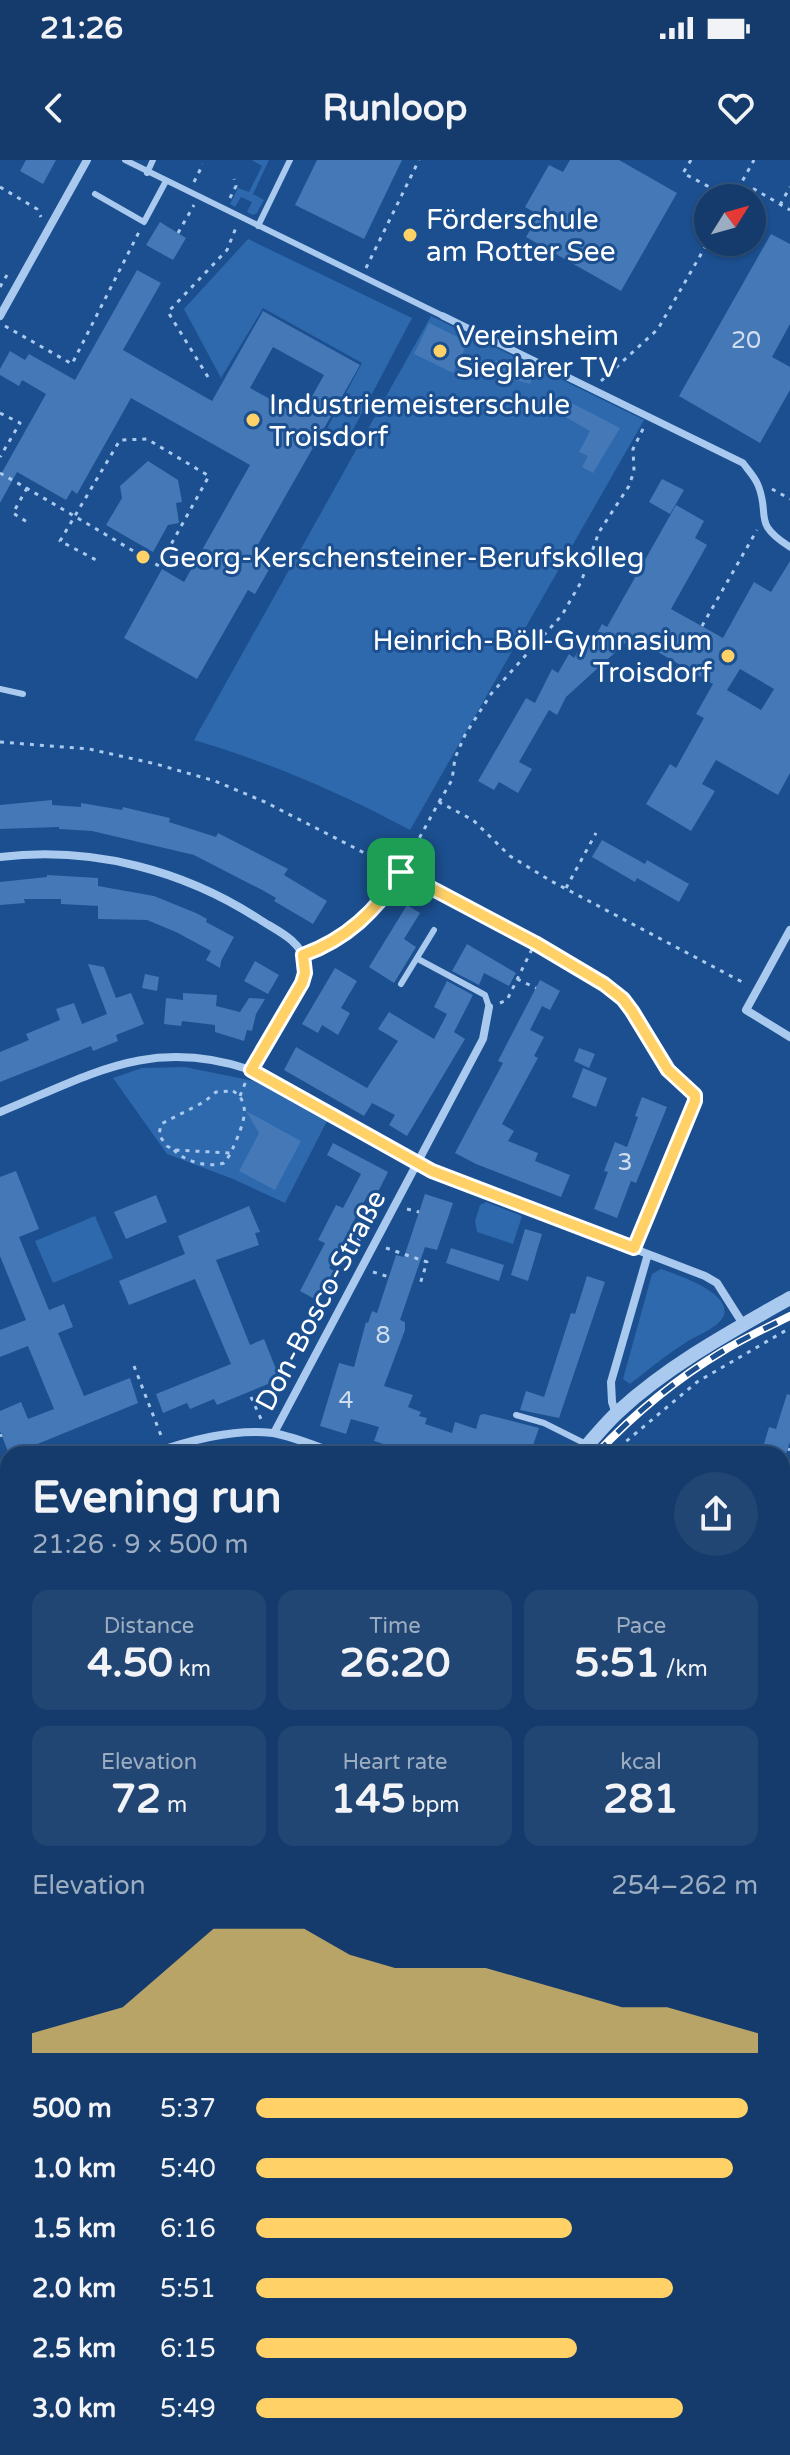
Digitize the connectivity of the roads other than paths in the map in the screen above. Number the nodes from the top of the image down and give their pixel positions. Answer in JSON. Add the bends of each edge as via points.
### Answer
{"nodes":[{"id":1,"x":87,"y":160,"type":"edge"},
{"id":2,"x":125,"y":160,"type":"edge"},
{"id":3,"x":153,"y":160,"type":"edge"},
{"id":4,"x":290,"y":160,"type":"edge"},
{"id":5,"x":147,"y":173,"type":"junction"},
{"id":6,"x":166,"y":181,"type":"junction"},
{"id":7,"x":95,"y":194,"type":"dead end"},
{"id":8,"x":258,"y":226,"type":"junction"},
{"id":9,"x":0,"y":316,"type":"edge"},
{"id":10,"x":443,"y":316,"type":"joint"},
{"id":11,"x":790,"y":547,"type":"edge"},
{"id":12,"x":0,"y":689,"type":"edge"},
{"id":13,"x":23,"y":694,"type":"dead end"},
{"id":14,"x":0,"y":857,"type":"edge"},
{"id":15,"x":434,"y":930,"type":"dead end"},
{"id":16,"x":790,"y":930,"type":"edge"},
{"id":17,"x":418,"y":959,"type":"junction"},
{"id":18,"x":401,"y":984,"type":"dead end"},
{"id":19,"x":489,"y":1007,"type":"joint"},
{"id":20,"x":790,"y":1037,"type":"edge"},
{"id":21,"x":251,"y":1070,"type":"junction"},
{"id":22,"x":692,"y":1108,"type":"road end"},
{"id":23,"x":0,"y":1112,"type":"edge"},
{"id":24,"x":416,"y":1164,"type":"junction"},
{"id":25,"x":634,"y":1248,"type":"junction"},
{"id":26,"x":648,"y":1254,"type":"junction"},
{"id":27,"x":790,"y":1298,"type":"edge"},
{"id":28,"x":743,"y":1324,"type":"junction"},
{"id":29,"x":616,"y":1414,"type":"junction"},
{"id":30,"x":516,"y":1415,"type":"dead end"},
{"id":31,"x":274,"y":1433,"type":"junction"},
{"id":32,"x":178,"y":1446,"type":"edge"},
{"id":33,"x":314,"y":1446,"type":"edge"},
{"id":34,"x":579,"y":1446,"type":"edge"},
{"id":35,"x":587,"y":1446,"type":"edge"}],
"edges":[{"from":1,"to":9,"type":"street"},
{"from":2,"to":5,"type":"lane"},
{"from":3,"to":5,"type":"lane"},
{"from":4,"to":8,"type":"lane"},
{"from":5,"to":6,"type":"lane"},
{"from":6,"to":7,"type":"lane","via":[[144,222]]},
{"from":6,"to":8,"type":"lane"},
{"from":8,"to":10,"type":"lane"},
{"from":10,"to":11,"type":"street","via":[[743,463],[760,489],[762,520]]},
{"from":12,"to":13,"type":"lane"},
{"from":14,"to":21,"type":"street","via":[[91,857],[138,865],[241,907],[296,944],[303,955],[302,983]]},
{"from":15,"to":17,"type":"lane"},
{"from":16,"to":20,"type":"street","via":[[746,1010]]},
{"from":17,"to":18,"type":"lane"},
{"from":17,"to":19,"type":"lane","via":[[485,995]]},
{"from":19,"to":24,"type":"street","name":"Don-Bosco-Straße","via":[[483,1039]]},
{"from":21,"to":23,"type":"street","via":[[176,1055],[151,1057],[109,1067]]},
{"from":21,"to":24,"type":"street"},
{"from":22,"to":25,"type":"street"},
{"from":24,"to":25,"type":"street"},
{"from":24,"to":31,"type":"street","name":"Don-Bosco-Straße"},
{"from":25,"to":26,"type":"street"},
{"from":26,"to":28,"type":"street","via":[[717,1283]]},
{"from":26,"to":29,"type":"street","via":[[611,1382]]},
{"from":27,"to":28,"type":"street"},
{"from":28,"to":29,"type":"street","via":[[679,1364]]},
{"from":29,"to":35,"type":"street"},
{"from":30,"to":34,"type":"lane","via":[[544,1423]]},
{"from":31,"to":32,"type":"street","via":[[218,1436]]},
{"from":31,"to":33,"type":"street"}]}
